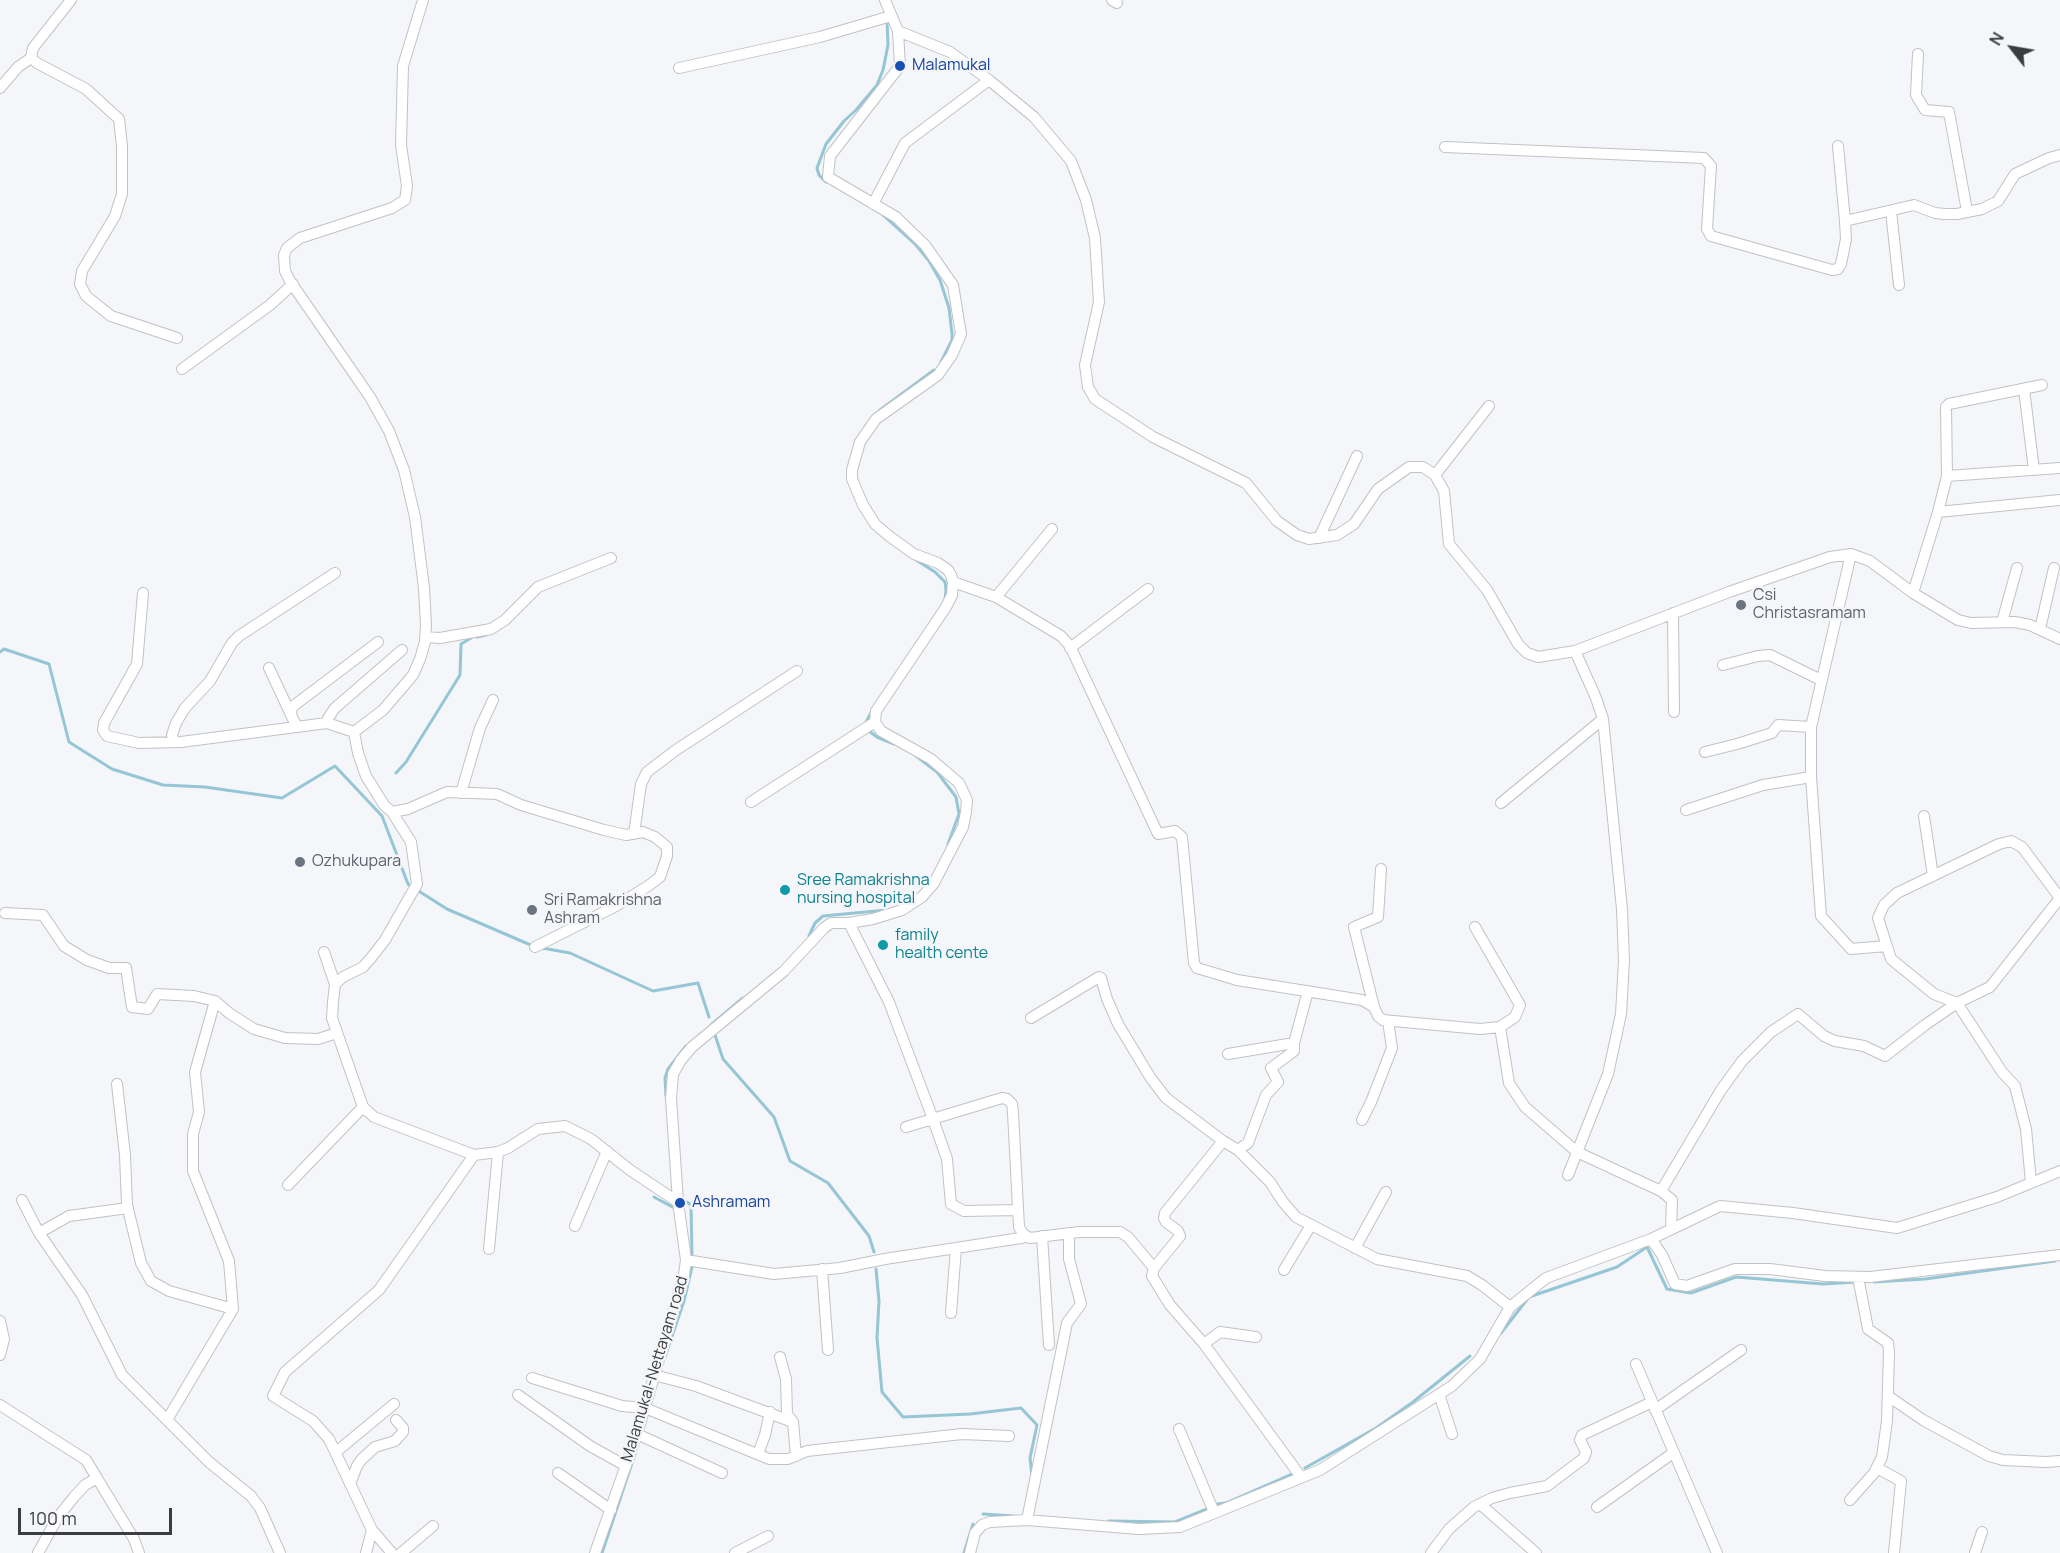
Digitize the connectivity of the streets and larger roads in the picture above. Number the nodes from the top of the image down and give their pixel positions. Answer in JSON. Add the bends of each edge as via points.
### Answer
{"nodes":[{"id":1,"x":71,"y":0,"type":"edge"},
{"id":2,"x":423,"y":0,"type":"edge"},
{"id":3,"x":888,"y":1,"type":"edge"},
{"id":4,"x":891,"y":16,"type":"junction"},
{"id":5,"x":898,"y":31,"type":"junction"},
{"id":6,"x":1918,"y":54,"type":"dead end"},
{"id":7,"x":31,"y":58,"type":"junction"},
{"id":8,"x":678,"y":68,"type":"dead end"},
{"id":9,"x":989,"y":80,"type":"junction"},
{"id":10,"x":0,"y":88,"type":"edge"},
{"id":11,"x":1838,"y":146,"type":"dead end"},
{"id":12,"x":1445,"y":147,"type":"dead end"},
{"id":13,"x":2060,"y":154,"type":"edge"},
{"id":14,"x":873,"y":204,"type":"junction"},
{"id":15,"x":1966,"y":211,"type":"junction"},
{"id":16,"x":1891,"y":212,"type":"junction"},
{"id":17,"x":1845,"y":221,"type":"junction"},
{"id":18,"x":293,"y":284,"type":"junction"},
{"id":19,"x":1899,"y":285,"type":"dead end"},
{"id":20,"x":177,"y":338,"type":"dead end"},
{"id":21,"x":182,"y":369,"type":"dead end"},
{"id":22,"x":2042,"y":385,"type":"dead end"},
{"id":23,"x":2024,"y":389,"type":"junction"},
{"id":24,"x":1489,"y":406,"type":"dead end"},
{"id":25,"x":1357,"y":456,"type":"dead end"},
{"id":26,"x":2060,"y":468,"type":"edge"},
{"id":27,"x":2034,"y":470,"type":"junction"},
{"id":28,"x":1435,"y":475,"type":"junction"},
{"id":29,"x":1947,"y":476,"type":"junction"},
{"id":30,"x":2060,"y":500,"type":"edge"},
{"id":31,"x":1938,"y":512,"type":"junction"},
{"id":32,"x":1052,"y":529,"type":"dead end"},
{"id":33,"x":1319,"y":538,"type":"junction"},
{"id":34,"x":1851,"y":554,"type":"junction"},
{"id":35,"x":611,"y":558,"type":"dead end"},
{"id":36,"x":2017,"y":568,"type":"dead end"},
{"id":37,"x":2054,"y":568,"type":"dead end"},
{"id":38,"x":335,"y":573,"type":"dead end"},
{"id":39,"x":953,"y":582,"type":"junction"},
{"id":40,"x":1148,"y":589,"type":"dead end"},
{"id":41,"x":143,"y":593,"type":"dead end"},
{"id":42,"x":1913,"y":593,"type":"junction"},
{"id":43,"x":996,"y":597,"type":"junction"},
{"id":44,"x":1673,"y":613,"type":"junction"},
{"id":45,"x":2001,"y":622,"type":"junction"},
{"id":46,"x":2040,"y":629,"type":"junction"},
{"id":47,"x":425,"y":637,"type":"junction"},
{"id":48,"x":2060,"y":639,"type":"edge"},
{"id":49,"x":378,"y":642,"type":"dead end"},
{"id":50,"x":1070,"y":648,"type":"junction"},
{"id":51,"x":402,"y":650,"type":"dead end"},
{"id":52,"x":1575,"y":651,"type":"junction"},
{"id":53,"x":1723,"y":665,"type":"dead end"},
{"id":54,"x":269,"y":668,"type":"dead end"},
{"id":55,"x":797,"y":671,"type":"dead end"},
{"id":56,"x":1821,"y":680,"type":"junction"},
{"id":57,"x":493,"y":700,"type":"dead end"},
{"id":58,"x":1674,"y":712,"type":"dead end"},
{"id":59,"x":291,"y":715,"type":"junction"},
{"id":60,"x":1603,"y":719,"type":"junction"},
{"id":61,"x":875,"y":722,"type":"junction"},
{"id":62,"x":327,"y":723,"type":"junction"},
{"id":63,"x":297,"y":727,"type":"junction"},
{"id":64,"x":1812,"y":728,"type":"junction"},
{"id":65,"x":354,"y":732,"type":"junction"},
{"id":66,"x":174,"y":742,"type":"junction"},
{"id":67,"x":1705,"y":752,"type":"dead end"},
{"id":68,"x":1810,"y":777,"type":"junction"},
{"id":69,"x":461,"y":793,"type":"junction"},
{"id":70,"x":752,"y":802,"type":"dead end"},
{"id":71,"x":1501,"y":802,"type":"dead end"},
{"id":72,"x":1686,"y":810,"type":"dead end"},
{"id":73,"x":392,"y":812,"type":"junction"},
{"id":74,"x":1924,"y":816,"type":"dead end"},
{"id":75,"x":634,"y":834,"type":"junction"},
{"id":76,"x":1382,"y":869,"type":"dead end"},
{"id":77,"x":1933,"y":876,"type":"junction"},
{"id":78,"x":2060,"y":898,"type":"edge"},
{"id":79,"x":5,"y":912,"type":"dead end"},
{"id":80,"x":849,"y":923,"type":"junction"},
{"id":81,"x":1475,"y":927,"type":"dead end"},
{"id":82,"x":1887,"y":946,"type":"junction"},
{"id":83,"x":535,"y":947,"type":"dead end"},
{"id":84,"x":324,"y":952,"type":"dead end"},
{"id":85,"x":335,"y":984,"type":"junction"},
{"id":86,"x":1308,"y":991,"type":"junction"},
{"id":87,"x":215,"y":1001,"type":"junction"},
{"id":88,"x":1957,"y":1003,"type":"junction"},
{"id":89,"x":1374,"y":1007,"type":"junction"},
{"id":90,"x":1031,"y":1018,"type":"dead end"},
{"id":91,"x":1388,"y":1021,"type":"junction"},
{"id":92,"x":1500,"y":1027,"type":"junction"},
{"id":93,"x":338,"y":1033,"type":"junction"},
{"id":94,"x":1294,"y":1043,"type":"junction"},
{"id":95,"x":1227,"y":1054,"type":"dead end"},
{"id":96,"x":117,"y":1084,"type":"dead end"},
{"id":97,"x":363,"y":1107,"type":"junction"},
{"id":98,"x":933,"y":1119,"type":"junction"},
{"id":99,"x":1362,"y":1120,"type":"dead end"},
{"id":100,"x":906,"y":1127,"type":"dead end"},
{"id":101,"x":1223,"y":1141,"type":"junction"},
{"id":102,"x":1238,"y":1150,"type":"junction"},
{"id":103,"x":607,"y":1151,"type":"junction"},
{"id":104,"x":498,"y":1152,"type":"junction"},
{"id":105,"x":1577,"y":1152,"type":"junction"},
{"id":106,"x":474,"y":1155,"type":"junction"},
{"id":107,"x":2060,"y":1171,"type":"edge"},
{"id":108,"x":1568,"y":1175,"type":"dead end"},
{"id":109,"x":2031,"y":1182,"type":"junction"},
{"id":110,"x":288,"y":1185,"type":"dead end"},
{"id":111,"x":1661,"y":1191,"type":"junction"},
{"id":112,"x":1386,"y":1192,"type":"dead end"},
{"id":113,"x":22,"y":1200,"type":"dead end"},
{"id":114,"x":678,"y":1202,"type":"junction"},
{"id":115,"x":128,"y":1208,"type":"junction"},
{"id":116,"x":1018,"y":1210,"type":"junction"},
{"id":117,"x":1311,"y":1225,"type":"junction"},
{"id":118,"x":574,"y":1226,"type":"dead end"},
{"id":119,"x":1671,"y":1229,"type":"junction"},
{"id":120,"x":39,"y":1233,"type":"junction"},
{"id":121,"x":1069,"y":1233,"type":"junction"},
{"id":122,"x":1042,"y":1236,"type":"junction"},
{"id":123,"x":1027,"y":1237,"type":"junction"},
{"id":124,"x":1651,"y":1239,"type":"junction"},
{"id":125,"x":956,"y":1248,"type":"junction"},
{"id":126,"x":1355,"y":1248,"type":"junction"},
{"id":127,"x":489,"y":1249,"type":"dead end"},
{"id":128,"x":2060,"y":1255,"type":"edge"},
{"id":129,"x":686,"y":1260,"type":"junction"},
{"id":130,"x":1154,"y":1268,"type":"junction"},
{"id":131,"x":822,"y":1269,"type":"junction"},
{"id":132,"x":1284,"y":1270,"type":"dead end"},
{"id":133,"x":1859,"y":1281,"type":"junction"},
{"id":134,"x":1510,"y":1307,"type":"junction"},
{"id":135,"x":233,"y":1308,"type":"junction"},
{"id":136,"x":951,"y":1313,"type":"dead end"},
{"id":137,"x":0,"y":1321,"type":"edge"},
{"id":138,"x":1256,"y":1337,"type":"dead end"},
{"id":139,"x":1204,"y":1344,"type":"junction"},
{"id":140,"x":1049,"y":1345,"type":"dead end"},
{"id":141,"x":828,"y":1350,"type":"dead end"},
{"id":142,"x":1741,"y":1350,"type":"dead end"},
{"id":143,"x":0,"y":1355,"type":"edge"},
{"id":144,"x":780,"y":1357,"type":"dead end"},
{"id":145,"x":1636,"y":1364,"type":"dead end"},
{"id":146,"x":654,"y":1375,"type":"junction"},
{"id":147,"x":532,"y":1378,"type":"dead end"},
{"id":148,"x":1439,"y":1394,"type":"junction"},
{"id":149,"x":518,"y":1395,"type":"dead end"},
{"id":150,"x":1888,"y":1396,"type":"junction"},
{"id":151,"x":394,"y":1404,"type":"dead end"},
{"id":152,"x":0,"y":1405,"type":"edge"},
{"id":153,"x":1654,"y":1406,"type":"junction"},
{"id":154,"x":645,"y":1408,"type":"junction"},
{"id":155,"x":770,"y":1412,"type":"junction"},
{"id":156,"x":167,"y":1420,"type":"junction"},
{"id":157,"x":396,"y":1420,"type":"dead end"},
{"id":158,"x":793,"y":1422,"type":"junction"},
{"id":159,"x":1179,"y":1429,"type":"dead end"},
{"id":160,"x":637,"y":1434,"type":"junction"},
{"id":161,"x":1452,"y":1434,"type":"dead end"},
{"id":162,"x":1009,"y":1436,"type":"dead end"},
{"id":163,"x":336,"y":1452,"type":"junction"},
{"id":164,"x":1673,"y":1453,"type":"junction"},
{"id":165,"x":758,"y":1454,"type":"junction"},
{"id":166,"x":796,"y":1456,"type":"junction"},
{"id":167,"x":2060,"y":1461,"type":"edge"},
{"id":168,"x":626,"y":1466,"type":"junction"},
{"id":169,"x":1876,"y":1468,"type":"junction"},
{"id":170,"x":558,"y":1473,"type":"dead end"},
{"id":171,"x":722,"y":1473,"type":"dead end"},
{"id":172,"x":1301,"y":1477,"type":"junction"},
{"id":173,"x":97,"y":1478,"type":"junction"},
{"id":174,"x":350,"y":1484,"type":"junction"},
{"id":175,"x":1850,"y":1500,"type":"dead end"},
{"id":176,"x":1480,"y":1504,"type":"junction"},
{"id":177,"x":1597,"y":1507,"type":"dead end"},
{"id":178,"x":611,"y":1510,"type":"junction"},
{"id":179,"x":1214,"y":1512,"type":"junction"},
{"id":180,"x":1028,"y":1517,"type":"junction"},
{"id":181,"x":433,"y":1526,"type":"dead end"},
{"id":182,"x":372,"y":1530,"type":"junction"},
{"id":183,"x":1982,"y":1532,"type":"dead end"},
{"id":184,"x":768,"y":1536,"type":"dead end"},
{"id":185,"x":1436,"y":1551,"type":"edge"},
{"id":186,"x":38,"y":1553,"type":"edge"},
{"id":187,"x":139,"y":1553,"type":"edge"},
{"id":188,"x":280,"y":1553,"type":"edge"},
{"id":189,"x":366,"y":1553,"type":"edge"},
{"id":190,"x":392,"y":1553,"type":"edge"},
{"id":191,"x":401,"y":1553,"type":"edge"},
{"id":192,"x":595,"y":1553,"type":"edge"},
{"id":193,"x":735,"y":1553,"type":"edge"},
{"id":194,"x":970,"y":1553,"type":"edge"},
{"id":195,"x":1536,"y":1553,"type":"edge"},
{"id":196,"x":1717,"y":1553,"type":"edge"},
{"id":197,"x":1894,"y":1553,"type":"edge"},
{"id":198,"x":1975,"y":1553,"type":"edge"}],
"edges":[{"from":1,"to":7,"type":"street","via":[[33,48]]},
{"from":2,"to":18,"type":"street","via":[[403,66],[401,145],[406,197],[392,208],[294,241],[287,248],[284,261]]},
{"from":3,"to":4,"type":"street"},
{"from":4,"to":5,"type":"street"},
{"from":4,"to":8,"type":"street","via":[[820,37]]},
{"from":5,"to":9,"type":"street","via":[[950,52]]},
{"from":5,"to":14,"type":"street","via":[[900,66],[830,156],[828,177]]},
{"from":6,"to":15,"type":"street","via":[[1916,95],[1926,110],[1949,112]]},
{"from":7,"to":10,"type":"street"},
{"from":7,"to":20,"type":"street","via":[[86,89],[119,119],[122,194],[115,216],[82,271],[81,284],[86,296],[111,316]]},
{"from":9,"to":14,"type":"street","via":[[905,143]]},
{"from":9,"to":33,"type":"street","via":[[1034,117],[1071,161],[1086,200],[1095,238],[1099,302],[1085,365],[1095,399],[1153,438],[1246,483],[1277,521],[1297,535]]},
{"from":11,"to":17,"type":"street"},
{"from":12,"to":17,"type":"street","via":[[1704,158],[1711,166],[1707,229],[1711,236],[1832,270],[1842,264]]},
{"from":13,"to":15,"type":"street","via":[[2015,174],[1998,201]]},
{"from":14,"to":39,"type":"street","via":[[896,217],[925,245],[953,285],[961,334],[938,375],[876,419],[860,442],[852,479],[875,524],[914,554],[948,570]]},
{"from":15,"to":16,"type":"street","via":[[1935,213],[1914,206]]},
{"from":16,"to":17,"type":"street"},
{"from":16,"to":19,"type":"street"},
{"from":18,"to":21,"type":"street"},
{"from":18,"to":47,"type":"street","via":[[370,397],[397,449],[415,517],[424,588]]},
{"from":22,"to":23,"type":"street"},
{"from":23,"to":27,"type":"street"},
{"from":23,"to":29,"type":"street","via":[[1947,405]]},
{"from":24,"to":28,"type":"street"},
{"from":25,"to":33,"type":"street"},
{"from":26,"to":27,"type":"street"},
{"from":27,"to":29,"type":"street"},
{"from":28,"to":33,"type":"street","via":[[1423,467],[1409,467],[1378,489],[1354,524],[1337,535]]},
{"from":28,"to":52,"type":"street","via":[[1444,491],[1449,544],[1487,590],[1518,644],[1538,657]]},
{"from":29,"to":31,"type":"street"},
{"from":30,"to":31,"type":"street"},
{"from":31,"to":42,"type":"street"},
{"from":32,"to":43,"type":"street"},
{"from":34,"to":42,"type":"street","via":[[1870,561]]},
{"from":34,"to":44,"type":"street","via":[[1804,565]]},
{"from":34,"to":56,"type":"street"},
{"from":35,"to":47,"type":"street","via":[[538,587],[491,629]]},
{"from":36,"to":45,"type":"street"},
{"from":37,"to":46,"type":"street"},
{"from":38,"to":66,"type":"street","via":[[232,643],[210,681],[176,723]]},
{"from":39,"to":43,"type":"street"},
{"from":39,"to":61,"type":"street","via":[[946,607],[876,711]]},
{"from":40,"to":50,"type":"street"},
{"from":41,"to":66,"type":"street","via":[[137,664],[103,730],[107,736],[139,743]]},
{"from":42,"to":45,"type":"street","via":[[1958,620]]},
{"from":43,"to":50,"type":"street","via":[[1061,636]]},
{"from":44,"to":52,"type":"street"},
{"from":44,"to":58,"type":"street"},
{"from":45,"to":46,"type":"street"},
{"from":46,"to":48,"type":"street"},
{"from":47,"to":65,"type":"street","via":[[413,675],[383,710]]},
{"from":49,"to":59,"type":"street","via":[[292,707]]},
{"from":50,"to":86,"type":"street","via":[[1158,834],[1174,831],[1182,837],[1197,968],[1236,980]]},
{"from":51,"to":62,"type":"street","via":[[335,708]]},
{"from":52,"to":60,"type":"street"},
{"from":53,"to":56,"type":"street","via":[[1770,655]]},
{"from":54,"to":59,"type":"street"},
{"from":55,"to":75,"type":"street","via":[[647,772],[641,784]]},
{"from":56,"to":64,"type":"street"},
{"from":57,"to":69,"type":"street","via":[[480,728]]},
{"from":59,"to":63,"type":"street"},
{"from":60,"to":71,"type":"street"},
{"from":60,"to":105,"type":"street","via":[[1622,909],[1621,1014],[1608,1074]]},
{"from":61,"to":70,"type":"street"},
{"from":61,"to":80,"type":"street","name":"Malamukal-Nettayam road","via":[[881,731],[931,759],[959,783],[967,800],[966,812],[963,827],[934,883],[922,897],[902,910]]},
{"from":62,"to":63,"type":"street"},
{"from":62,"to":65,"type":"street"},
{"from":63,"to":66,"type":"street"},
{"from":64,"to":67,"type":"street","via":[[1778,724],[1772,733]]},
{"from":64,"to":68,"type":"street"},
{"from":65,"to":73,"type":"street","via":[[366,776]]},
{"from":68,"to":72,"type":"street","via":[[1763,785]]},
{"from":68,"to":82,"type":"street","via":[[1821,916],[1851,950]]},
{"from":69,"to":73,"type":"street","via":[[447,792]]},
{"from":69,"to":75,"type":"street","via":[[497,794],[604,830]]},
{"from":73,"to":85,"type":"street","via":[[411,842],[417,884],[371,958]]},
{"from":74,"to":77,"type":"street"},
{"from":75,"to":83,"type":"street","via":[[643,832],[667,847],[660,877],[616,906]]},
{"from":76,"to":89,"type":"street","via":[[1378,917],[1354,927]]},
{"from":77,"to":78,"type":"street","via":[[2011,841],[2022,847]]},
{"from":77,"to":82,"type":"street","via":[[1897,893],[1884,905],[1878,918]]},
{"from":78,"to":88,"type":"street","via":[[1989,987]]},
{"from":79,"to":87,"type":"street","via":[[43,915],[64,946],[109,968],[126,968],[132,1007],[148,1009],[157,994]]},
{"from":80,"to":98,"type":"street","via":[[889,1002]]},
{"from":80,"to":114,"type":"street","name":"Malamukal-Nettayam road","via":[[831,923],[824,928],[784,970],[681,1060],[671,1086]]},
{"from":81,"to":92,"type":"street","via":[[1519,1002],[1515,1017]]},
{"from":82,"to":88,"type":"street","via":[[1891,959],[1934,994]]},
{"from":84,"to":85,"type":"street"},
{"from":85,"to":93,"type":"street","via":[[332,1018]]},
{"from":86,"to":89,"type":"street","via":[[1362,1000]]},
{"from":86,"to":94,"type":"street"},
{"from":87,"to":93,"type":"street","via":[[254,1029],[285,1038],[318,1039]]},
{"from":87,"to":135,"type":"street","via":[[195,1072],[199,1112],[193,1134],[193,1171],[229,1261]]},
{"from":88,"to":109,"type":"street","via":[[2015,1086],[2026,1129]]},
{"from":88,"to":111,"type":"street","via":[[1885,1056],[1824,1036],[1798,1014],[1771,1032],[1742,1061]]},
{"from":89,"to":91,"type":"street","via":[[1380,1018]]},
{"from":90,"to":101,"type":"street","via":[[1101,978],[1118,1024],[1150,1077],[1166,1098]]},
{"from":91,"to":92,"type":"street","via":[[1480,1029]]},
{"from":91,"to":99,"type":"street","via":[[1392,1048]]},
{"from":92,"to":105,"type":"street","via":[[1509,1083],[1525,1107]]},
{"from":93,"to":97,"type":"street"},
{"from":94,"to":95,"type":"street"},
{"from":94,"to":102,"type":"street","via":[[1294,1051],[1272,1068],[1278,1082],[1266,1095],[1248,1143]]},
{"from":96,"to":115,"type":"street"},
{"from":97,"to":106,"type":"street","via":[[374,1117]]},
{"from":97,"to":110,"type":"street"},
{"from":98,"to":100,"type":"street"},
{"from":98,"to":116,"type":"street","via":[[946,1159],[951,1204],[964,1211]]},
{"from":98,"to":116,"type":"street","via":[[1002,1098],[1010,1101]]},
{"from":101,"to":102,"type":"street"},
{"from":101,"to":130,"type":"street","via":[[1165,1213],[1164,1220],[1180,1236]]},
{"from":102,"to":117,"type":"street","via":[[1270,1182],[1288,1209]]},
{"from":103,"to":104,"type":"street","via":[[565,1126],[538,1129]]},
{"from":103,"to":114,"type":"street"},
{"from":103,"to":118,"type":"street"},
{"from":104,"to":106,"type":"street"},
{"from":104,"to":127,"type":"street"},
{"from":105,"to":108,"type":"street"},
{"from":105,"to":111,"type":"street"},
{"from":106,"to":163,"type":"street","via":[[379,1290],[285,1372],[273,1396],[313,1421]]},
{"from":107,"to":109,"type":"street"},
{"from":109,"to":119,"type":"street","via":[[1997,1197],[1897,1228],[1720,1206]]},
{"from":111,"to":119,"type":"street","via":[[1672,1200]]},
{"from":112,"to":126,"type":"street"},
{"from":113,"to":120,"type":"street"},
{"from":114,"to":129,"type":"street","name":"Malamukal-Nettayam road"},
{"from":115,"to":120,"type":"street","via":[[69,1216]]},
{"from":115,"to":135,"type":"street","via":[[141,1263],[151,1281],[169,1291]]},
{"from":116,"to":123,"type":"street","via":[[1019,1227]]},
{"from":117,"to":126,"type":"street"},
{"from":117,"to":132,"type":"street"},
{"from":119,"to":124,"type":"street"},
{"from":120,"to":156,"type":"street","via":[[82,1295],[122,1375]]},
{"from":121,"to":122,"type":"street"},
{"from":121,"to":130,"type":"street","via":[[1120,1232]]},
{"from":121,"to":180,"type":"street","via":[[1070,1259],[1081,1304],[1067,1323]]},
{"from":122,"to":123,"type":"street"},
{"from":122,"to":140,"type":"street"},
{"from":123,"to":125,"type":"street"},
{"from":124,"to":133,"type":"street","via":[[1676,1284],[1687,1286],[1735,1269],[1770,1269]]},
{"from":124,"to":134,"type":"street","via":[[1546,1278]]},
{"from":125,"to":131,"type":"street"},
{"from":125,"to":136,"type":"street"},
{"from":126,"to":134,"type":"street","via":[[1391,1263],[1467,1276]]},
{"from":128,"to":133,"type":"street"},
{"from":129,"to":131,"type":"street","via":[[774,1274]]},
{"from":129,"to":146,"type":"street","name":"Malamukal-Nettayam road"},
{"from":130,"to":139,"type":"street","via":[[1152,1276],[1170,1305]]},
{"from":131,"to":141,"type":"street"},
{"from":133,"to":150,"type":"street","via":[[1868,1329],[1888,1343]]},
{"from":134,"to":148,"type":"street","via":[[1480,1359]]},
{"from":135,"to":156,"type":"street"},
{"from":137,"to":143,"type":"street","via":[[4,1339]]},
{"from":138,"to":139,"type":"street","via":[[1220,1332]]},
{"from":139,"to":172,"type":"street"},
{"from":142,"to":153,"type":"street"},
{"from":144,"to":158,"type":"street","via":[[786,1379],[787,1414]]},
{"from":145,"to":153,"type":"street"},
{"from":146,"to":154,"type":"street","name":"Malamukal-Nettayam road"},
{"from":146,"to":155,"type":"street"},
{"from":147,"to":154,"type":"street","via":[[622,1406]]},
{"from":148,"to":161,"type":"street"},
{"from":148,"to":172,"type":"street","via":[[1320,1470]]},
{"from":149,"to":168,"type":"street","via":[[590,1446]]},
{"from":150,"to":167,"type":"street","via":[[1989,1456]]},
{"from":150,"to":169,"type":"street","via":[[1882,1457]]},
{"from":151,"to":163,"type":"street"},
{"from":152,"to":173,"type":"street","via":[[86,1460]]},
{"from":153,"to":164,"type":"street"},
{"from":153,"to":176,"type":"street","via":[[1582,1435],[1584,1458],[1547,1486]]},
{"from":154,"to":160,"type":"street","name":"Malamukal-Nettayam road"},
{"from":154,"to":165,"type":"street"},
{"from":155,"to":158,"type":"street"},
{"from":155,"to":165,"type":"street"},
{"from":156,"to":188,"type":"street","via":[[251,1496]]},
{"from":157,"to":174,"type":"street","via":[[403,1432],[395,1441],[375,1447],[361,1460]]},
{"from":158,"to":166,"type":"street"},
{"from":159,"to":179,"type":"street"},
{"from":160,"to":168,"type":"street","name":"Malamukal-Nettayam road"},
{"from":160,"to":171,"type":"street"},
{"from":162,"to":166,"type":"street","via":[[962,1434],[807,1451]]},
{"from":163,"to":174,"type":"street"},
{"from":164,"to":177,"type":"street"},
{"from":164,"to":196,"type":"street"},
{"from":165,"to":166,"type":"street","via":[[769,1459]]},
{"from":168,"to":178,"type":"street","name":"Malamukal-Nettayam road"},
{"from":169,"to":175,"type":"street"},
{"from":169,"to":197,"type":"street","via":[[1901,1481]]},
{"from":170,"to":178,"type":"street"},
{"from":172,"to":179,"type":"street"},
{"from":173,"to":186,"type":"street","via":[[85,1485],[58,1517]]},
{"from":173,"to":187,"type":"street"},
{"from":174,"to":182,"type":"street"},
{"from":176,"to":185,"type":"street","via":[[1449,1529]]},
{"from":176,"to":195,"type":"street"},
{"from":178,"to":192,"type":"street","name":"Malamukal-Nettayam road"},
{"from":179,"to":180,"type":"street","via":[[1180,1527],[1160,1530]]},
{"from":180,"to":194,"type":"street","via":[[982,1525],[973,1536]]},
{"from":181,"to":191,"type":"street"},
{"from":182,"to":189,"type":"street"},
{"from":182,"to":190,"type":"street"},
{"from":183,"to":198,"type":"street"},
{"from":184,"to":193,"type":"street"}]}
